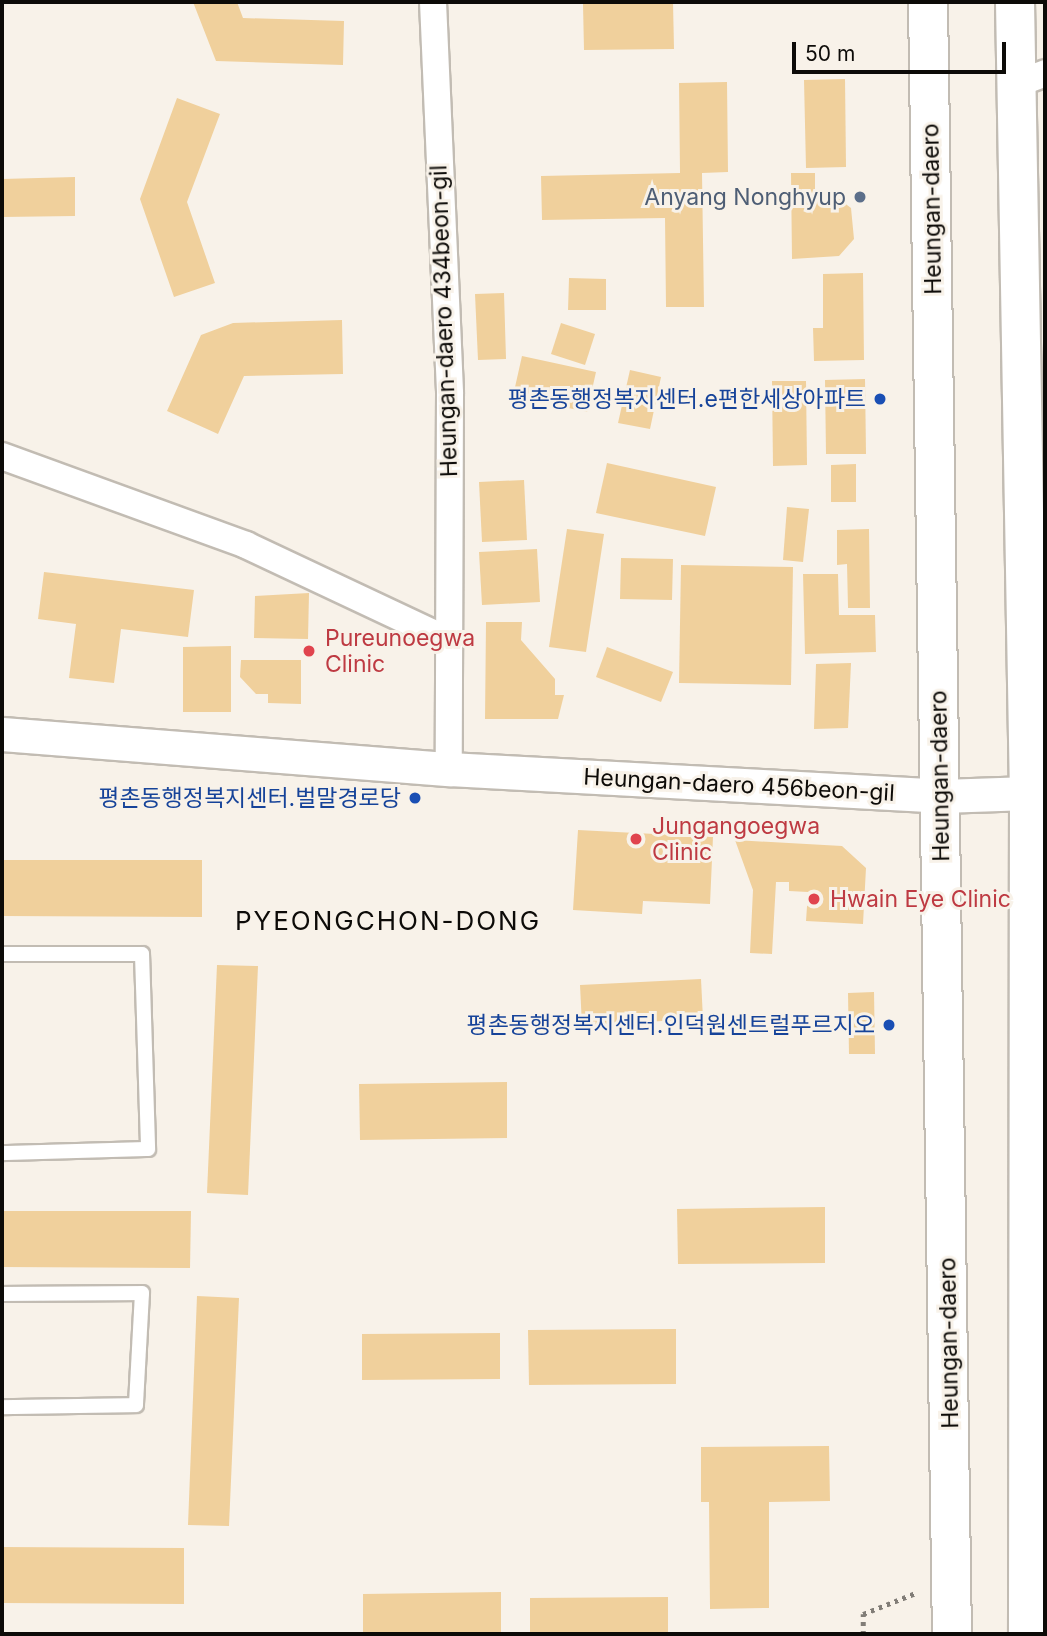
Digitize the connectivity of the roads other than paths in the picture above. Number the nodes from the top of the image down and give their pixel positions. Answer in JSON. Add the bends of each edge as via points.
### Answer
{"nodes":[{"id":1,"x":433,"y":2,"type":"edge"},
{"id":2,"x":928,"y":2,"type":"edge"},
{"id":3,"x":1015,"y":2,"type":"edge"},
{"id":4,"x":1031,"y":79,"type":"edge"},
{"id":5,"x":2,"y":456,"type":"edge"},
{"id":6,"x":448,"y":640,"type":"junction"},
{"id":7,"x":2,"y":734,"type":"edge"},
{"id":8,"x":449,"y":769,"type":"junction"},
{"id":9,"x":1037,"y":795,"type":"edge"},
{"id":10,"x":941,"y":796,"type":"junction"},
{"id":11,"x":2,"y":954,"type":"edge"},
{"id":12,"x":2,"y":1153,"type":"edge"},
{"id":13,"x":2,"y":1294,"type":"edge"},
{"id":14,"x":2,"y":1407,"type":"edge"},
{"id":15,"x":1037,"y":1461,"type":"edge"},
{"id":16,"x":952,"y":1634,"type":"edge"},
{"id":17,"x":1028,"y":1634,"type":"edge"}],
"edges":[{"from":1,"to":6,"type":"street","name":"Heungan-daero 434beon-gil","via":[[450,394]]},
{"from":2,"to":10,"type":"main road","name":"Heungan-daero"},
{"from":3,"to":4,"type":"main road"},
{"from":4,"to":9,"type":"main road"},
{"from":5,"to":6,"type":"street","via":[[246,545]]},
{"from":6,"to":8,"type":"street"},
{"from":7,"to":8,"type":"street","name":"Heungan-daero 456beon-gil"},
{"from":8,"to":10,"type":"street","name":"Heungan-daero 456beon-gil"},
{"from":9,"to":10,"type":"street","name":"Heungan-daero 456beon-gil"},
{"from":9,"to":15,"type":"main road"},
{"from":10,"to":16,"type":"main road","name":"Heungan-daero"},
{"from":11,"to":12,"type":"lane","via":[[142,954],[148,1149]]},
{"from":13,"to":14,"type":"lane","via":[[142,1293],[136,1405]]},
{"from":15,"to":17,"type":"main road"}]}
